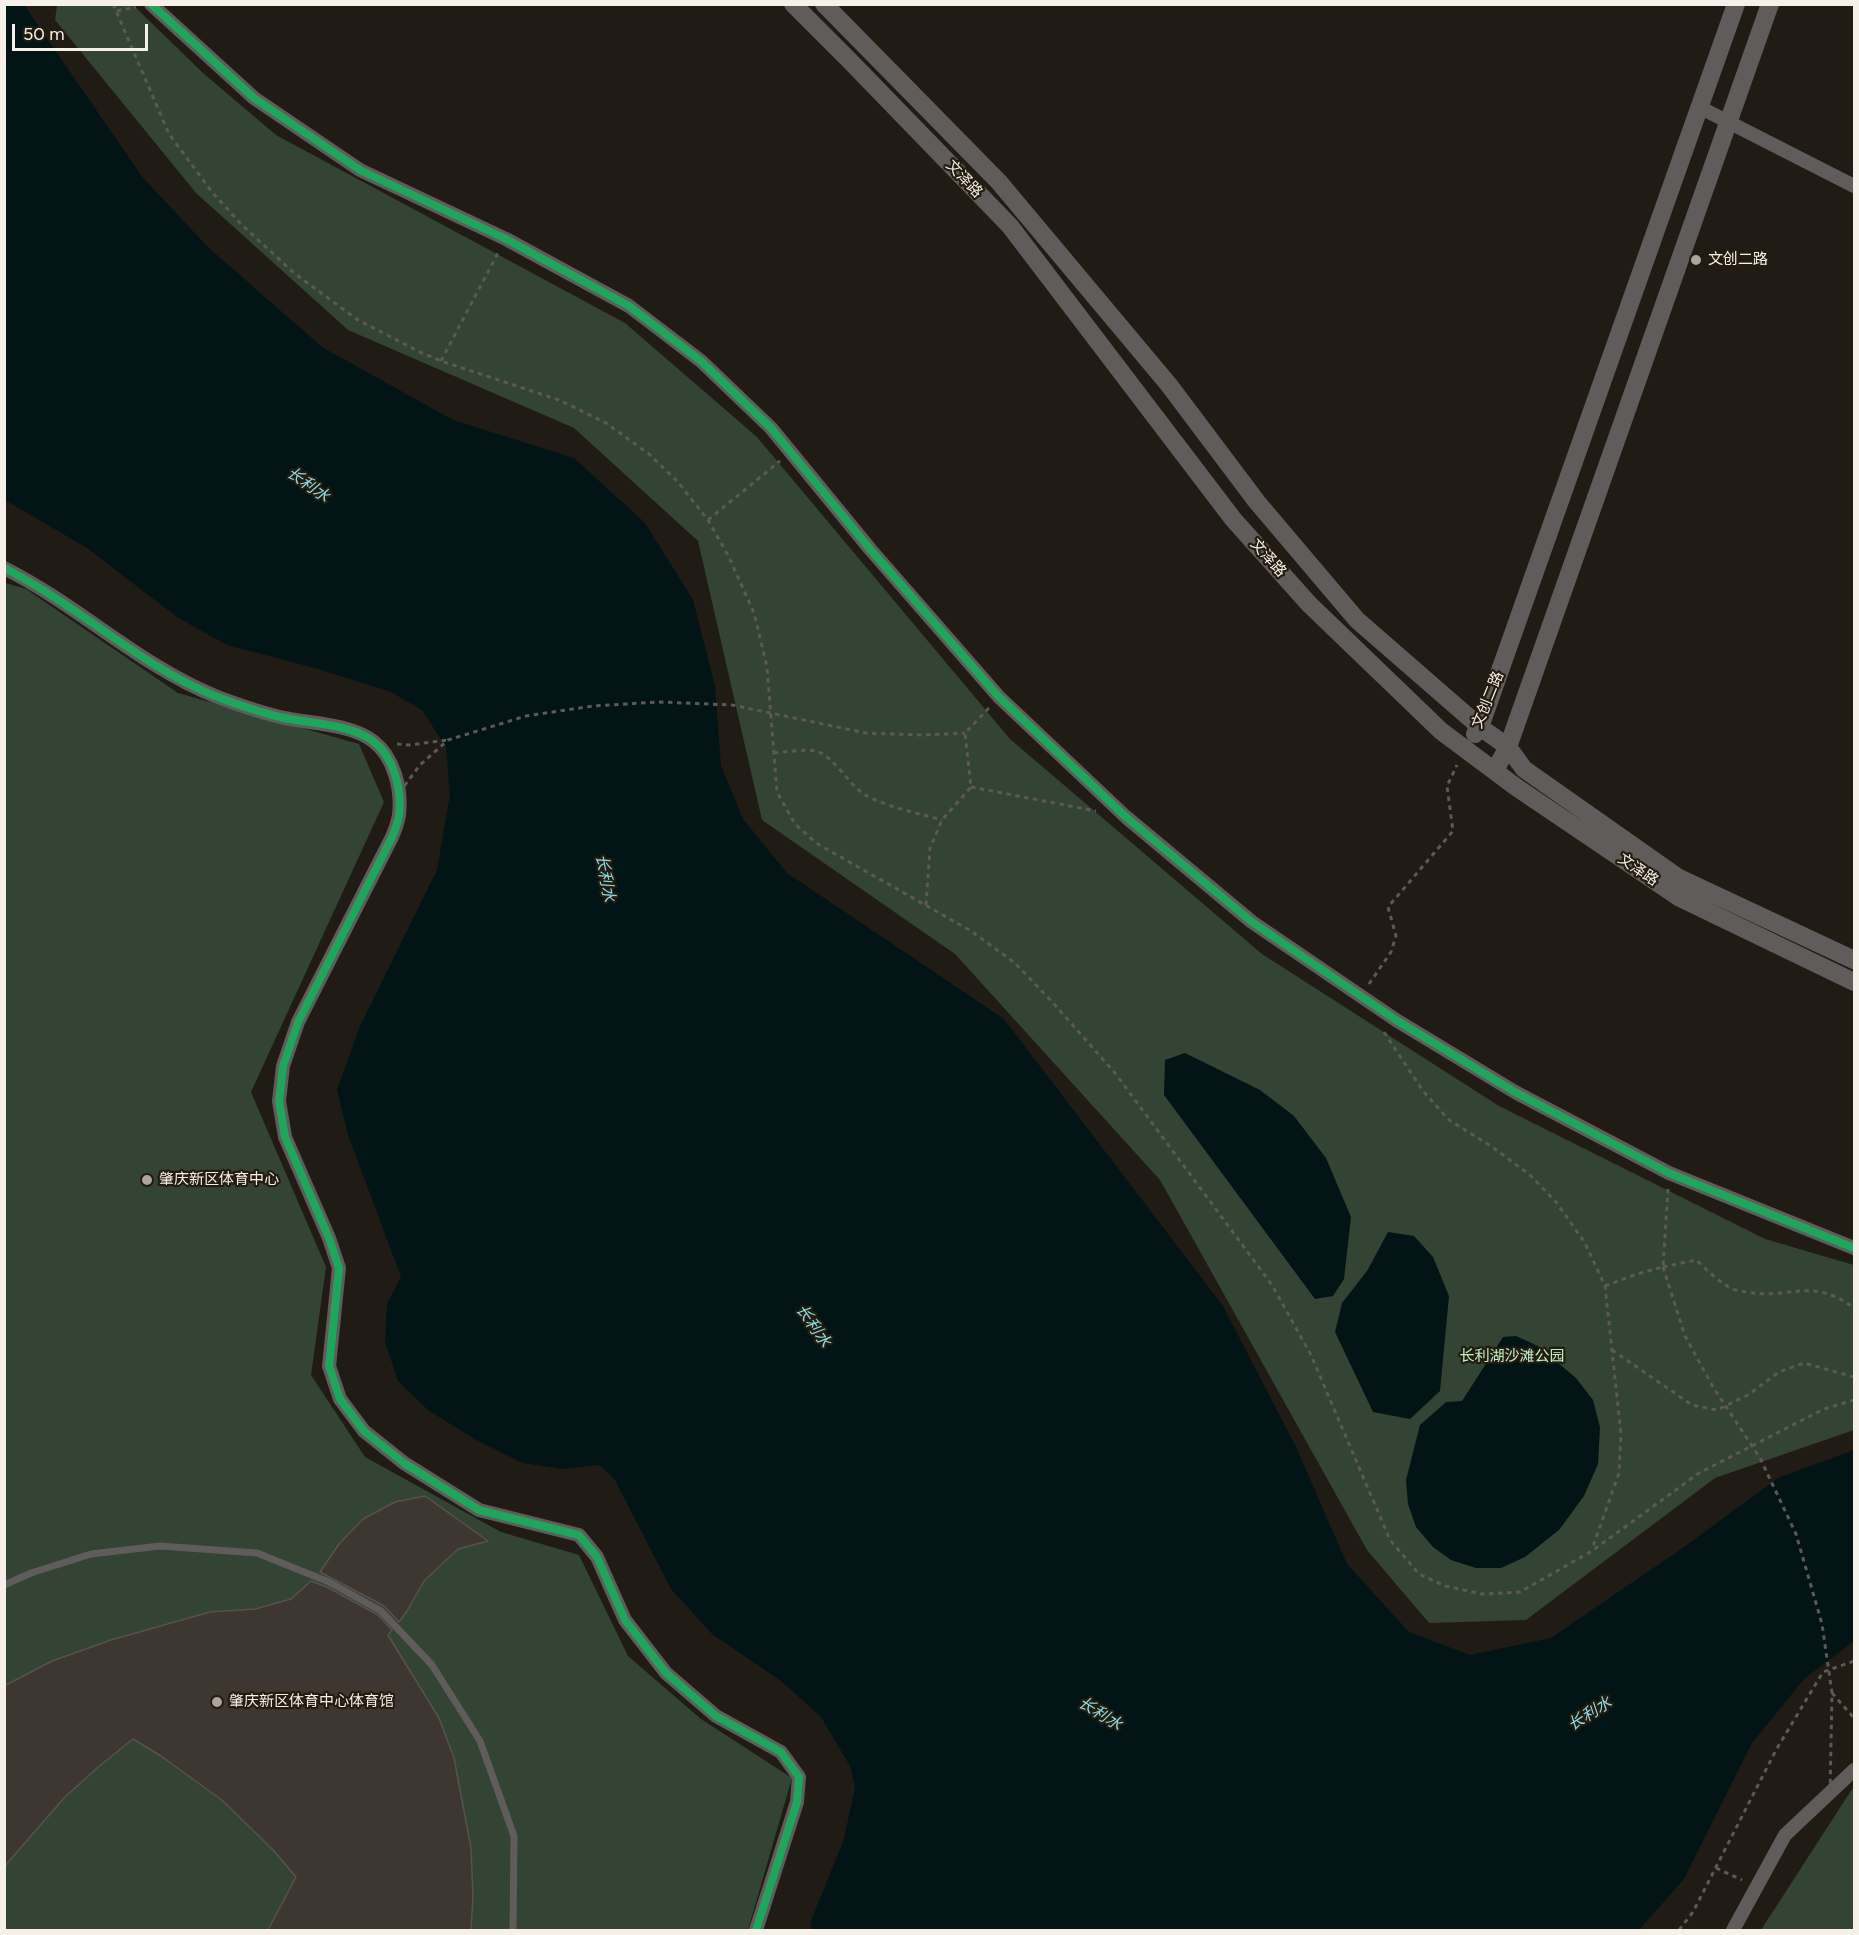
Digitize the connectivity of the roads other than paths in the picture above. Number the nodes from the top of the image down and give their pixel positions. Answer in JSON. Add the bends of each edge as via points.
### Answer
{"nodes":[{"id":1,"x":151,"y":4,"type":"edge"},
{"id":2,"x":794,"y":4,"type":"edge"},
{"id":3,"x":824,"y":4,"type":"edge"},
{"id":4,"x":1736,"y":4,"type":"edge"},
{"id":5,"x":1770,"y":4,"type":"edge"},
{"id":6,"x":1699,"y":107,"type":"junction"},
{"id":7,"x":1729,"y":122,"type":"junction"},
{"id":8,"x":1854,"y":186,"type":"edge"},
{"id":9,"x":4,"y":568,"type":"edge"},
{"id":10,"x":1480,"y":726,"type":"junction"},
{"id":11,"x":1465,"y":747,"type":"junction"},
{"id":12,"x":1508,"y":747,"type":"junction"},
{"id":13,"x":1495,"y":771,"type":"junction"},
{"id":14,"x":1854,"y":960,"type":"edge"},
{"id":15,"x":1854,"y":982,"type":"edge"},
{"id":16,"x":1854,"y":1248,"type":"edge"},
{"id":17,"x":4,"y":1585,"type":"edge"},
{"id":18,"x":1854,"y":1770,"type":"edge"},
{"id":19,"x":513,"y":1930,"type":"edge"},
{"id":20,"x":756,"y":1930,"type":"edge"},
{"id":21,"x":1733,"y":1930,"type":"edge"}],
"edges":[{"from":1,"to":16,"type":"street","via":[[254,99],[360,170],[506,239],[629,306],[701,361],[771,428],[999,697],[1126,817],[1252,922],[1396,1020],[1515,1092],[1669,1173]]},
{"from":2,"to":11,"type":"street","name":"文泽路","via":[[1010,226],[1233,519],[1309,604],[1441,731]]},
{"from":3,"to":10,"type":"street","name":"文泽路","via":[[999,182],[1169,385],[1257,502],[1357,620]]},
{"from":4,"to":6,"type":"street","name":"文创二路"},
{"from":5,"to":7,"type":"street"},
{"from":6,"to":7,"type":"street"},
{"from":6,"to":10,"type":"street","name":"文创二路"},
{"from":7,"to":8,"type":"street"},
{"from":7,"to":12,"type":"street"},
{"from":9,"to":20,"type":"street","via":[[33,582],[157,666],[214,696],[280,717],[354,731],[373,741],[392,762],[399,816],[298,1022],[284,1066],[279,1101],[285,1137],[339,1268],[329,1366],[340,1399],[364,1431],[405,1463],[479,1509],[579,1535],[597,1557],[625,1620],[666,1673],[716,1716],[781,1752],[798,1777],[797,1802]]},
{"from":10,"to":11,"type":"street","name":"文创二路"},
{"from":10,"to":12,"type":"street","name":"文泽路"},
{"from":11,"to":13,"type":"street","name":"文泽路"},
{"from":12,"to":13,"type":"street"},
{"from":12,"to":14,"type":"street","name":"文泽路","via":[[1524,769],[1679,878]]},
{"from":13,"to":15,"type":"street","name":"文泽路","via":[[1680,898]]},
{"from":17,"to":19,"type":"lane","via":[[91,1554],[160,1546],[257,1553],[329,1582],[381,1611],[432,1665],[480,1741],[514,1836]]},
{"from":18,"to":21,"type":"street","via":[[1785,1835]]}]}
